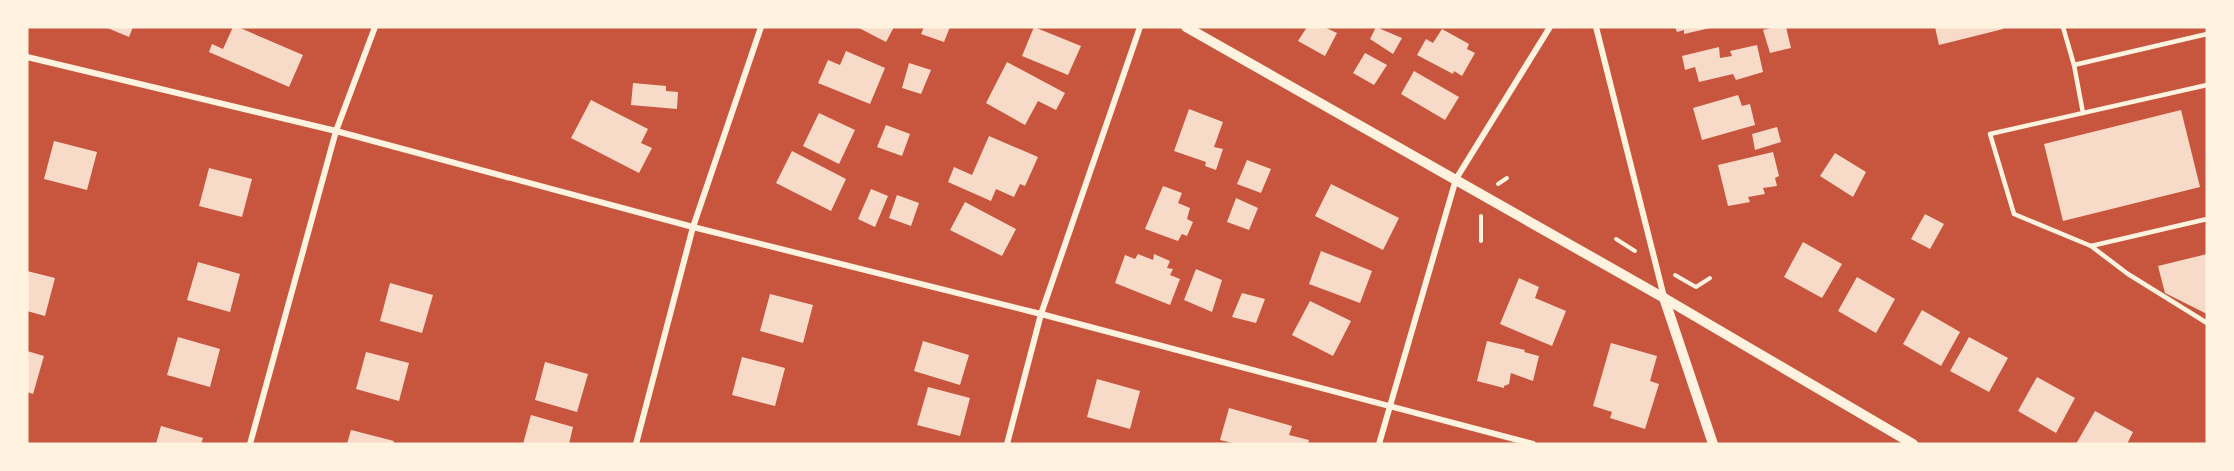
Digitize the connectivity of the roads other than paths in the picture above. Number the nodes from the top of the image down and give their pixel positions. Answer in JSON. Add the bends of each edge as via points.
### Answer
{"nodes":[{"id":1,"x":375,"y":27,"type":"edge"},
{"id":2,"x":761,"y":27,"type":"edge"},
{"id":3,"x":1140,"y":27,"type":"edge"},
{"id":4,"x":1186,"y":27,"type":"edge"},
{"id":5,"x":1550,"y":27,"type":"edge"},
{"id":6,"x":1596,"y":27,"type":"edge"},
{"id":7,"x":2063,"y":27,"type":"edge"},
{"id":8,"x":2207,"y":34,"type":"edge"},
{"id":9,"x":27,"y":57,"type":"edge"},
{"id":10,"x":2074,"y":65,"type":"junction"},
{"id":11,"x":2207,"y":85,"type":"edge"},
{"id":12,"x":2083,"y":113,"type":"junction"},
{"id":13,"x":336,"y":131,"type":"junction"},
{"id":14,"x":1456,"y":179,"type":"junction"},
{"id":15,"x":2207,"y":219,"type":"edge"},
{"id":16,"x":693,"y":227,"type":"junction"},
{"id":17,"x":2091,"y":246,"type":"junction"},
{"id":18,"x":1664,"y":298,"type":"junction"},
{"id":19,"x":1041,"y":314,"type":"junction"},
{"id":20,"x":2207,"y":323,"type":"edge"},
{"id":21,"x":1388,"y":406,"type":"junction"},
{"id":22,"x":250,"y":444,"type":"edge"},
{"id":23,"x":636,"y":444,"type":"edge"},
{"id":24,"x":1007,"y":444,"type":"edge"},
{"id":25,"x":1378,"y":444,"type":"edge"},
{"id":26,"x":1533,"y":444,"type":"edge"},
{"id":27,"x":1713,"y":444,"type":"edge"},
{"id":28,"x":1913,"y":444,"type":"edge"}],
"edges":[{"from":1,"to":13,"type":"street"},
{"from":2,"to":16,"type":"street"},
{"from":3,"to":19,"type":"street"},
{"from":4,"to":14,"type":"street"},
{"from":5,"to":14,"type":"street"},
{"from":6,"to":18,"type":"street"},
{"from":7,"to":10,"type":"lane"},
{"from":8,"to":10,"type":"lane"},
{"from":9,"to":13,"type":"street"},
{"from":10,"to":12,"type":"lane"},
{"from":11,"to":12,"type":"lane"},
{"from":12,"to":17,"type":"lane","via":[[1990,134],[2014,214]]},
{"from":13,"to":16,"type":"street"},
{"from":13,"to":22,"type":"street"},
{"from":14,"to":18,"type":"street"},
{"from":14,"to":21,"type":"street"},
{"from":15,"to":17,"type":"lane"},
{"from":16,"to":19,"type":"street"},
{"from":16,"to":23,"type":"street"},
{"from":17,"to":20,"type":"lane"},
{"from":18,"to":27,"type":"street"},
{"from":18,"to":28,"type":"street"},
{"from":19,"to":21,"type":"street"},
{"from":19,"to":24,"type":"street"},
{"from":21,"to":25,"type":"street"},
{"from":21,"to":26,"type":"street"}]}
